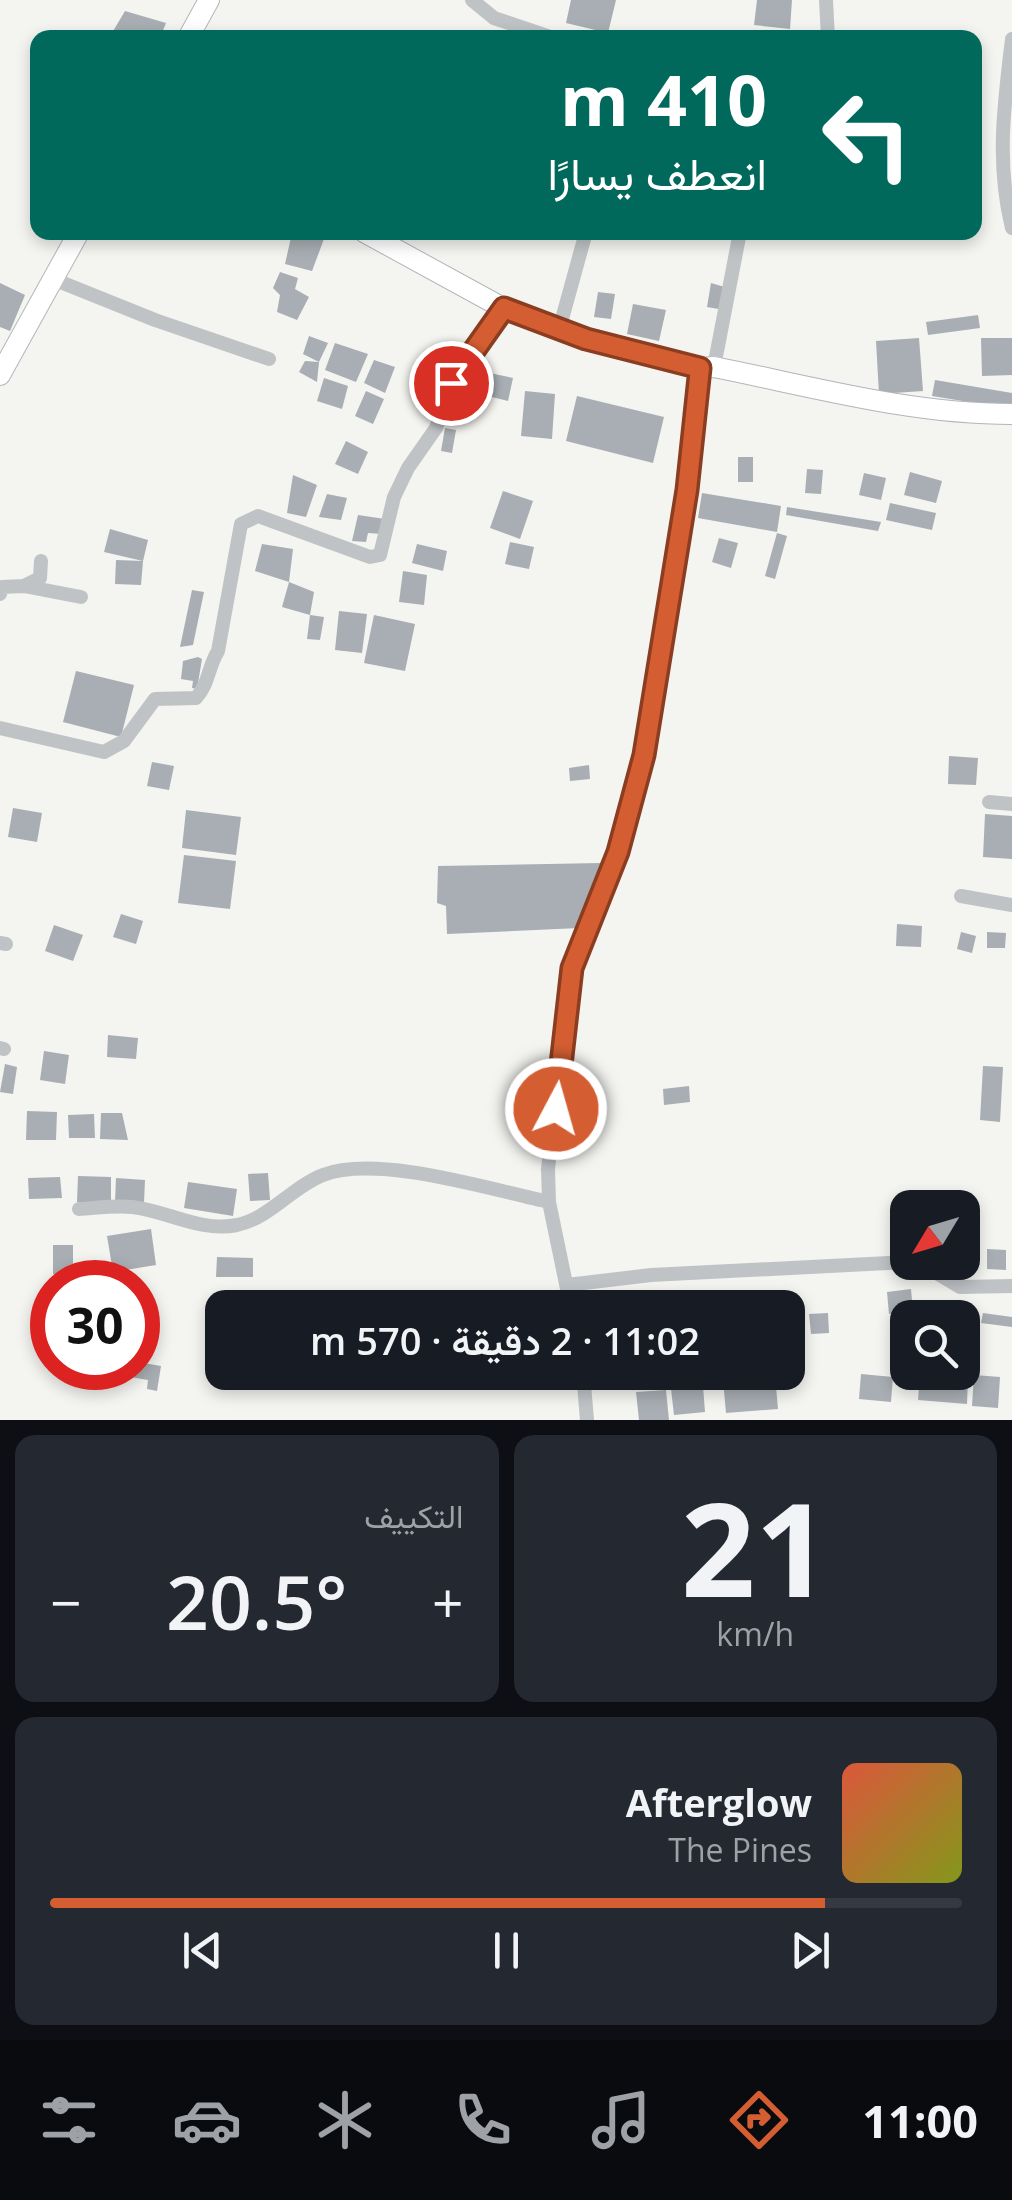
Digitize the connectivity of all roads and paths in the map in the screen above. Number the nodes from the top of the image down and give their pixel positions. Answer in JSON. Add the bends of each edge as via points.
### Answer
{"nodes":[{"id":1,"x":210,"y":0,"type":"edge"},
{"id":2,"x":472,"y":0,"type":"edge"},
{"id":3,"x":826,"y":0,"type":"edge"},
{"id":4,"x":193,"y":30,"type":"edge"},
{"id":5,"x":529,"y":30,"type":"edge"},
{"id":6,"x":828,"y":30,"type":"edge"},
{"id":7,"x":1012,"y":39,"type":"edge"},
{"id":8,"x":1012,"y":228,"type":"edge"},
{"id":9,"x":75,"y":240,"type":"edge"},
{"id":10,"x":379,"y":240,"type":"edge"},
{"id":11,"x":584,"y":240,"type":"edge"},
{"id":12,"x":738,"y":240,"type":"edge"},
{"id":13,"x":53,"y":279,"type":"junction"},
{"id":14,"x":504,"y":308,"type":"junction"},
{"id":15,"x":559,"y":330,"type":"junction"},
{"id":16,"x":269,"y":358,"type":"dead end"},
{"id":17,"x":707,"y":367,"type":"junction"},
{"id":18,"x":0,"y":374,"type":"edge"},
{"id":19,"x":1012,"y":414,"type":"edge"},
{"id":20,"x":40,"y":560,"type":"dead end"},
{"id":21,"x":24,"y":586,"type":"junction"},
{"id":22,"x":0,"y":594,"type":"edge"},
{"id":23,"x":81,"y":598,"type":"dead end"},
{"id":24,"x":0,"y":728,"type":"edge"},
{"id":25,"x":988,"y":802,"type":"dead end"},
{"id":26,"x":1012,"y":804,"type":"edge"},
{"id":27,"x":962,"y":896,"type":"dead end"},
{"id":28,"x":1012,"y":905,"type":"edge"},
{"id":29,"x":549,"y":1202,"type":"junction"},
{"id":30,"x":78,"y":1209,"type":"dead end"},
{"id":31,"x":890,"y":1263,"type":"edge"},
{"id":32,"x":948,"y":1280,"type":"edge"},
{"id":33,"x":567,"y":1285,"type":"junction"},
{"id":34,"x":1012,"y":1286,"type":"edge"},
{"id":35,"x":568,"y":1290,"type":"edge"},
{"id":36,"x":584,"y":1390,"type":"edge"},
{"id":37,"x":587,"y":1420,"type":"edge"}],
"edges":[{"from":1,"to":4,"type":"street"},
{"from":2,"to":5,"type":"street","via":[[494,18]]},
{"from":3,"to":6,"type":"street"},
{"from":7,"to":8,"type":"street","via":[[1002,182]]},
{"from":9,"to":13,"type":"street"},
{"from":10,"to":14,"type":"street"},
{"from":11,"to":15,"type":"street"},
{"from":12,"to":17,"type":"street"},
{"from":13,"to":16,"type":"street"},
{"from":13,"to":18,"type":"street"},
{"from":14,"to":15,"type":"street"},
{"from":14,"to":24,"type":"street","via":[[458,370],[436,428],[408,468],[380,555],[370,557],[274,520],[246,518],[218,651],[196,698],[155,699],[124,741],[104,752]]},
{"from":15,"to":17,"type":"street"},
{"from":17,"to":19,"type":"street","via":[[942,412]]},
{"from":17,"to":29,"type":"street","via":[[640,774],[618,852],[572,968]]},
{"from":20,"to":21,"type":"street","via":[[40,578]]},
{"from":21,"to":22,"type":"street","via":[[2,587]]},
{"from":21,"to":23,"type":"street"},
{"from":25,"to":26,"type":"street"},
{"from":27,"to":28,"type":"street"},
{"from":29,"to":30,"type":"street","via":[[457,1179],[351,1170],[324,1174],[235,1225],[174,1220],[133,1207]]},
{"from":29,"to":33,"type":"street"},
{"from":31,"to":33,"type":"street"},
{"from":32,"to":34,"type":"street","via":[[960,1287]]},
{"from":33,"to":35,"type":"street"},
{"from":36,"to":37,"type":"street"}]}
